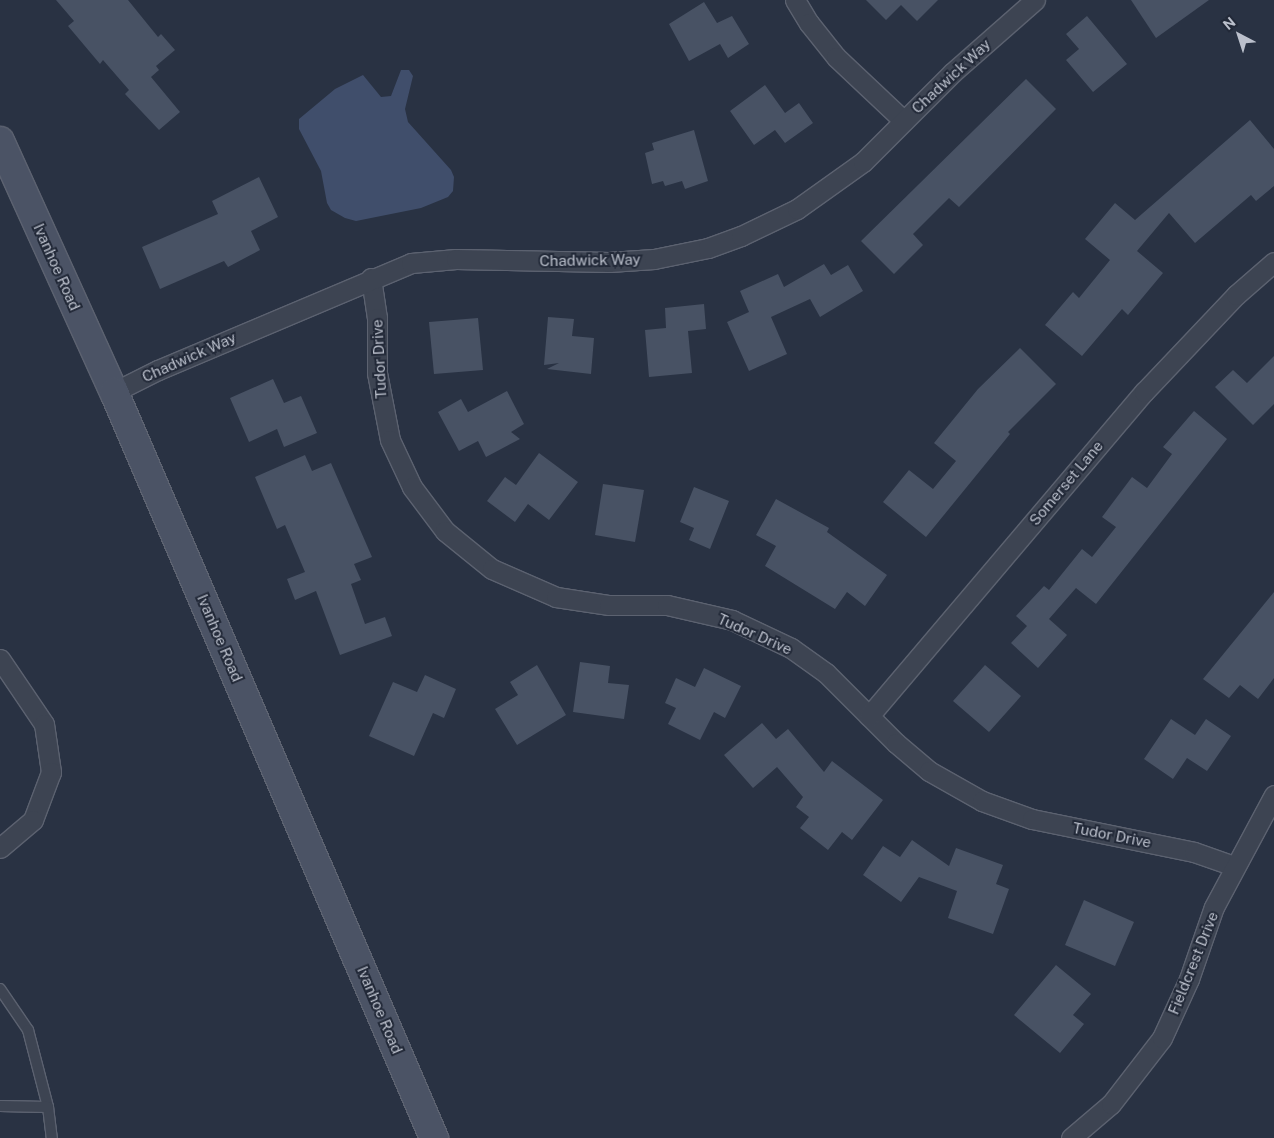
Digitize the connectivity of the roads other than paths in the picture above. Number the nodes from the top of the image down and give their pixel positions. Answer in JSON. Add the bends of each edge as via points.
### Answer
{"nodes":[{"id":1,"x":796,"y":0,"type":"edge"},
{"id":2,"x":1035,"y":0,"type":"edge"},
{"id":3,"x":904,"y":120,"type":"junction"},
{"id":4,"x":0,"y":141,"type":"edge"},
{"id":5,"x":1274,"y":262,"type":"edge"},
{"id":6,"x":371,"y":278,"type":"junction"},
{"id":7,"x":114,"y":392,"type":"junction"},
{"id":8,"x":0,"y":659,"type":"edge"},
{"id":9,"x":869,"y":716,"type":"junction"},
{"id":10,"x":1274,"y":794,"type":"edge"},
{"id":11,"x":0,"y":848,"type":"edge"},
{"id":12,"x":1234,"y":866,"type":"junction"},
{"id":13,"x":0,"y":989,"type":"edge"},
{"id":14,"x":4,"y":1001,"type":"edge"},
{"id":15,"x":0,"y":1106,"type":"edge"},
{"id":16,"x":48,"y":1107,"type":"junction"},
{"id":17,"x":52,"y":1138,"type":"edge"},
{"id":18,"x":434,"y":1138,"type":"edge"},
{"id":19,"x":1071,"y":1138,"type":"edge"}],
"edges":[{"from":1,"to":3,"type":"street","via":[[809,23],[836,57]]},
{"from":2,"to":3,"type":"street","name":"Chadwick Way"},
{"from":3,"to":6,"type":"street","name":"Chadwick Way","via":[[863,162],[797,209],[708,248],[654,259],[609,262],[456,259],[411,264]]},
{"from":4,"to":7,"type":"main road","name":"Ivanhoe Road"},
{"from":5,"to":9,"type":"street","name":"Somerset Lane","via":[[1236,295],[1144,392]]},
{"from":6,"to":7,"type":"street","name":"Chadwick Way"},
{"from":6,"to":9,"type":"street","name":"Tudor Drive","via":[[377,318],[377,373],[390,440],[412,487],[445,531],[469,553],[515,581],[556,597],[608,605],[667,605],[732,620],[791,648]]},
{"from":7,"to":18,"type":"main road","name":"Ivanhoe Road"},
{"from":8,"to":11,"type":"street","via":[[44,724],[50,772],[33,820]]},
{"from":9,"to":12,"type":"street","name":"Tudor Drive","via":[[929,771],[982,801],[1032,819],[1194,852]]},
{"from":10,"to":12,"type":"street","name":"Fieldcrest Drive"},
{"from":12,"to":19,"type":"street","name":"Fieldcrest Drive","via":[[1214,907],[1189,979],[1162,1038],[1111,1104]]},
{"from":13,"to":14,"type":"lane"},
{"from":14,"to":16,"type":"lane","via":[[28,1030]]},
{"from":15,"to":16,"type":"lane"},
{"from":16,"to":17,"type":"lane"}]}
